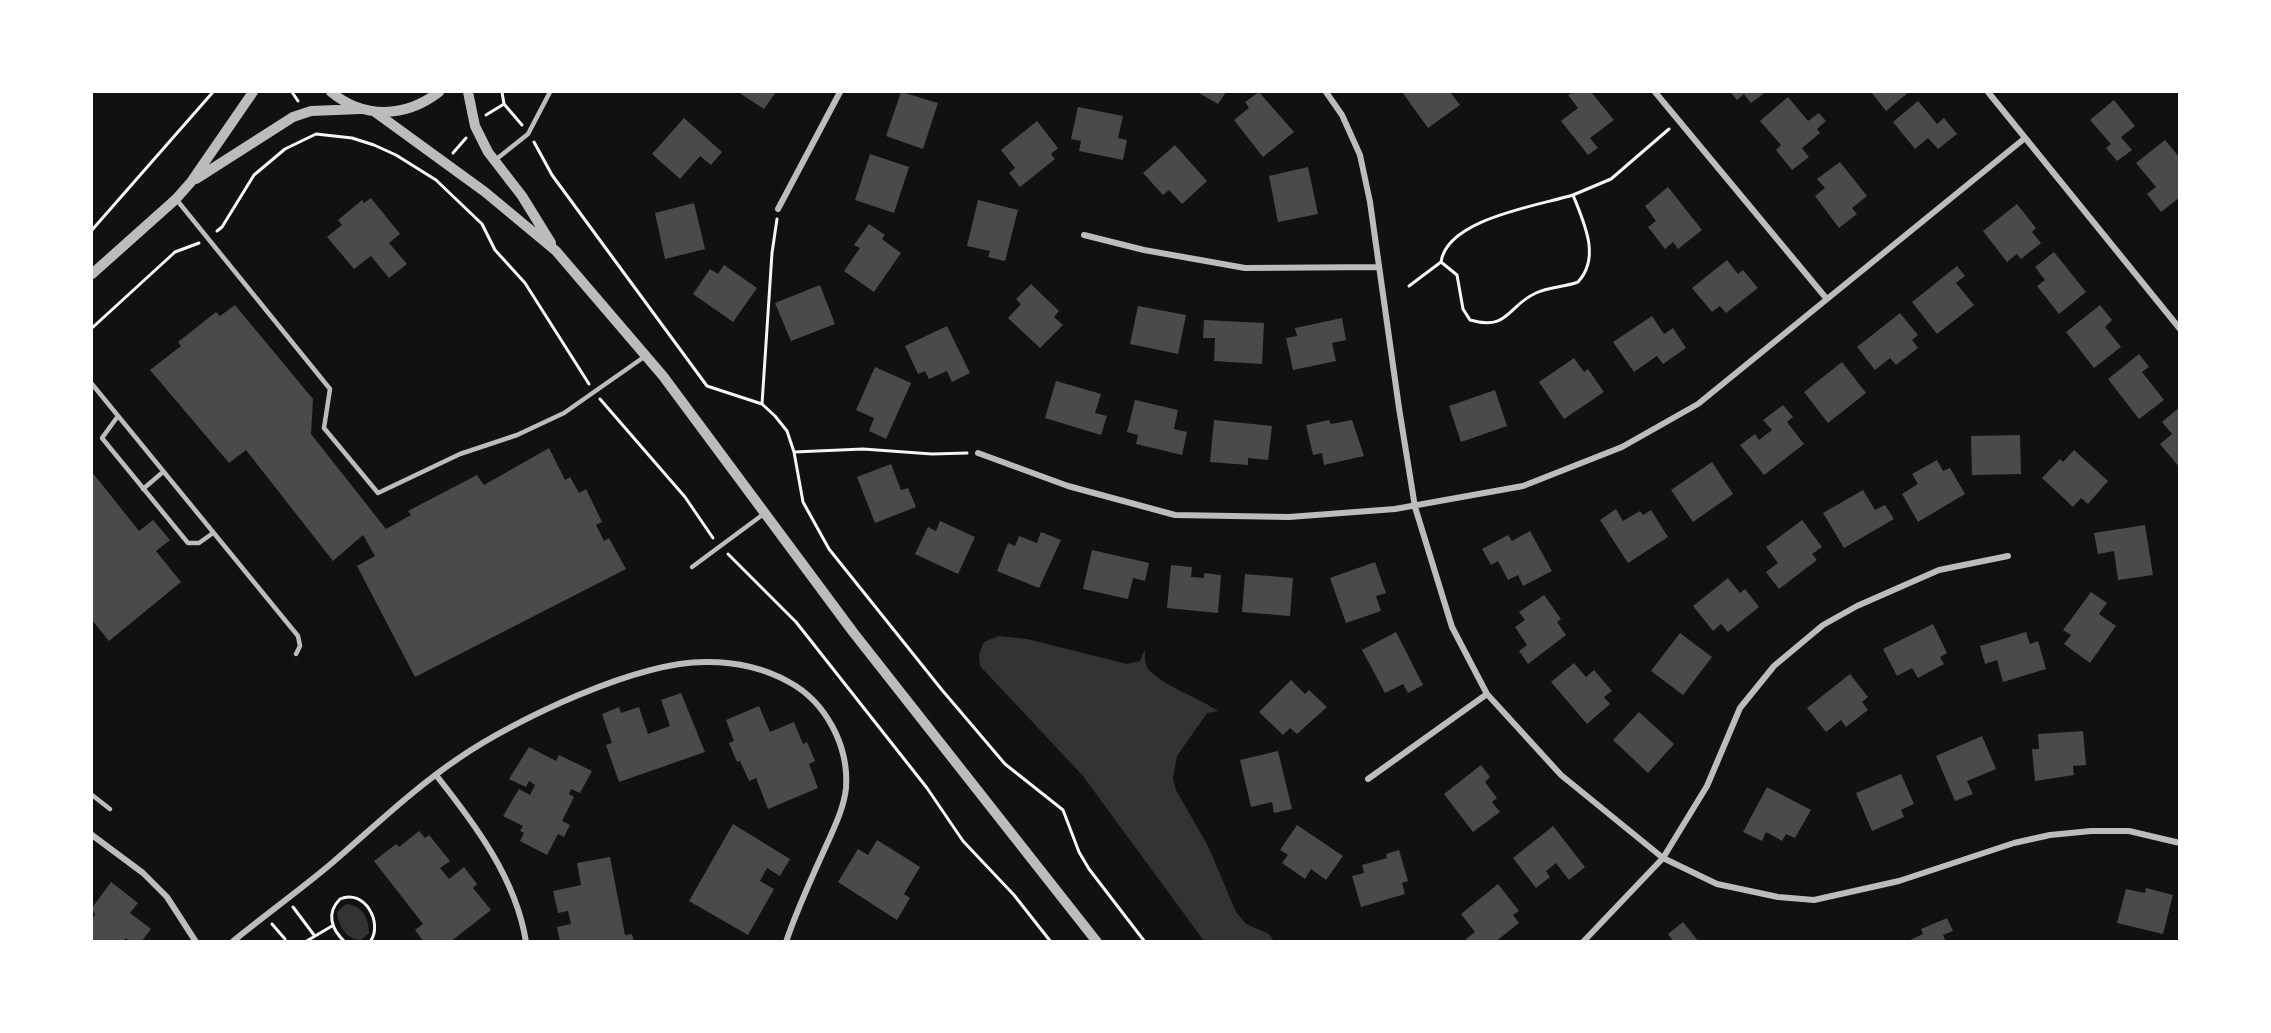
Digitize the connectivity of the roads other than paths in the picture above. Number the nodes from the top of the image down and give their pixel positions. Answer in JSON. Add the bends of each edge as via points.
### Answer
{"nodes":[{"id":1,"x":253,"y":92,"type":"edge"},
{"id":2,"x":331,"y":92,"type":"edge"},
{"id":3,"x":439,"y":92,"type":"edge"},
{"id":4,"x":468,"y":92,"type":"edge"},
{"id":5,"x":550,"y":92,"type":"edge"},
{"id":6,"x":840,"y":92,"type":"edge"},
{"id":7,"x":1326,"y":92,"type":"edge"},
{"id":8,"x":1655,"y":92,"type":"edge"},
{"id":9,"x":1988,"y":92,"type":"edge"},
{"id":10,"x":360,"y":109,"type":"junction"},
{"id":11,"x":375,"y":112,"type":"junction"},
{"id":12,"x":2025,"y":138,"type":"junction"},
{"id":13,"x":494,"y":160,"type":"junction"},
{"id":14,"x":191,"y":182,"type":"junction"},
{"id":15,"x":176,"y":199,"type":"junction"},
{"id":16,"x":778,"y":209,"type":"road end"},
{"id":17,"x":1084,"y":234,"type":"dead end"},
{"id":18,"x":556,"y":251,"type":"junction"},
{"id":19,"x":1379,"y":267,"type":"junction"},
{"id":20,"x":92,"y":274,"type":"edge"},
{"id":21,"x":1826,"y":298,"type":"junction"},
{"id":22,"x":2180,"y":329,"type":"edge"},
{"id":23,"x":646,"y":355,"type":"junction"},
{"id":24,"x":92,"y":384,"type":"edge"},
{"id":25,"x":118,"y":416,"type":"junction"},
{"id":26,"x":978,"y":453,"type":"road end"},
{"id":27,"x":164,"y":472,"type":"junction"},
{"id":28,"x":143,"y":489,"type":"junction"},
{"id":29,"x":1415,"y":507,"type":"junction"},
{"id":30,"x":765,"y":513,"type":"junction"},
{"id":31,"x":213,"y":533,"type":"junction"},
{"id":32,"x":2008,"y":556,"type":"dead end"},
{"id":33,"x":692,"y":567,"type":"dead end"},
{"id":34,"x":296,"y":654,"type":"dead end"},
{"id":35,"x":1487,"y":694,"type":"junction"},
{"id":36,"x":436,"y":775,"type":"junction"},
{"id":37,"x":1368,"y":778,"type":"dead end"},
{"id":38,"x":92,"y":795,"type":"edge"},
{"id":39,"x":110,"y":808,"type":"dead end"},
{"id":40,"x":92,"y":835,"type":"edge"},
{"id":41,"x":2180,"y":843,"type":"edge"},
{"id":42,"x":1663,"y":858,"type":"junction"},
{"id":43,"x":196,"y":942,"type":"edge"},
{"id":44,"x":232,"y":942,"type":"edge"},
{"id":45,"x":526,"y":942,"type":"edge"},
{"id":46,"x":786,"y":942,"type":"edge"},
{"id":47,"x":1097,"y":942,"type":"edge"},
{"id":48,"x":1583,"y":942,"type":"edge"}],
"edges":[{"from":1,"to":14,"type":"street"},
{"from":2,"to":10,"type":"street"},
{"from":3,"to":11,"type":"street","via":[[416,106],[396,112]]},
{"from":4,"to":13,"type":"street","via":[[475,126]]},
{"from":5,"to":13,"type":"lane","via":[[528,134]]},
{"from":6,"to":16,"type":"street"},
{"from":7,"to":19,"type":"street","via":[[1342,115],[1360,155]]},
{"from":8,"to":21,"type":"street"},
{"from":9,"to":12,"type":"street"},
{"from":10,"to":11,"type":"street"},
{"from":10,"to":14,"type":"street","via":[[311,111],[293,117]]},
{"from":11,"to":18,"type":"street","via":[[485,192]]},
{"from":12,"to":21,"type":"street"},
{"from":12,"to":22,"type":"street"},
{"from":13,"to":18,"type":"street"},
{"from":14,"to":15,"type":"street"},
{"from":15,"to":20,"type":"street"},
{"from":15,"to":23,"type":"lane","via":[[330,389],[324,428],[378,493],[460,454],[518,435],[564,413]]},
{"from":17,"to":19,"type":"street","via":[[1144,250],[1245,268]]},
{"from":18,"to":23,"type":"street"},
{"from":19,"to":29,"type":"street"},
{"from":21,"to":29,"type":"street","via":[[1698,404],[1622,447],[1523,486]]},
{"from":23,"to":30,"type":"street"},
{"from":24,"to":25,"type":"lane"},
{"from":25,"to":27,"type":"lane"},
{"from":25,"to":28,"type":"lane","via":[[102,438]]},
{"from":26,"to":29,"type":"street","via":[[1068,486],[1175,514],[1288,517]]},
{"from":27,"to":28,"type":"lane"},
{"from":27,"to":31,"type":"lane"},
{"from":28,"to":31,"type":"lane","via":[[188,543],[199,543]]},
{"from":29,"to":35,"type":"street","via":[[1452,627]]},
{"from":30,"to":33,"type":"lane"},
{"from":30,"to":47,"type":"street","via":[[853,632]]},
{"from":31,"to":34,"type":"lane","via":[[298,636],[300,646]]},
{"from":32,"to":42,"type":"street","via":[[1939,570],[1857,606],[1823,626],[1774,666],[1740,708],[1707,786]]},
{"from":35,"to":37,"type":"street"},
{"from":35,"to":42,"type":"street","via":[[1561,776]]},
{"from":36,"to":44,"type":"street"},
{"from":36,"to":45,"type":"street","via":[[492,851]]},
{"from":36,"to":46,"type":"street","via":[[495,735],[612,682],[671,666],[705,662],[760,669],[783,679],[803,690],[836,732],[846,788],[840,814]]},
{"from":38,"to":39,"type":"lane"},
{"from":40,"to":43,"type":"street","via":[[143,873],[166,897]]},
{"from":41,"to":42,"type":"street","via":[[2129,831],[2050,835],[1899,881],[1814,900],[1717,884]]},
{"from":42,"to":48,"type":"street"}]}
